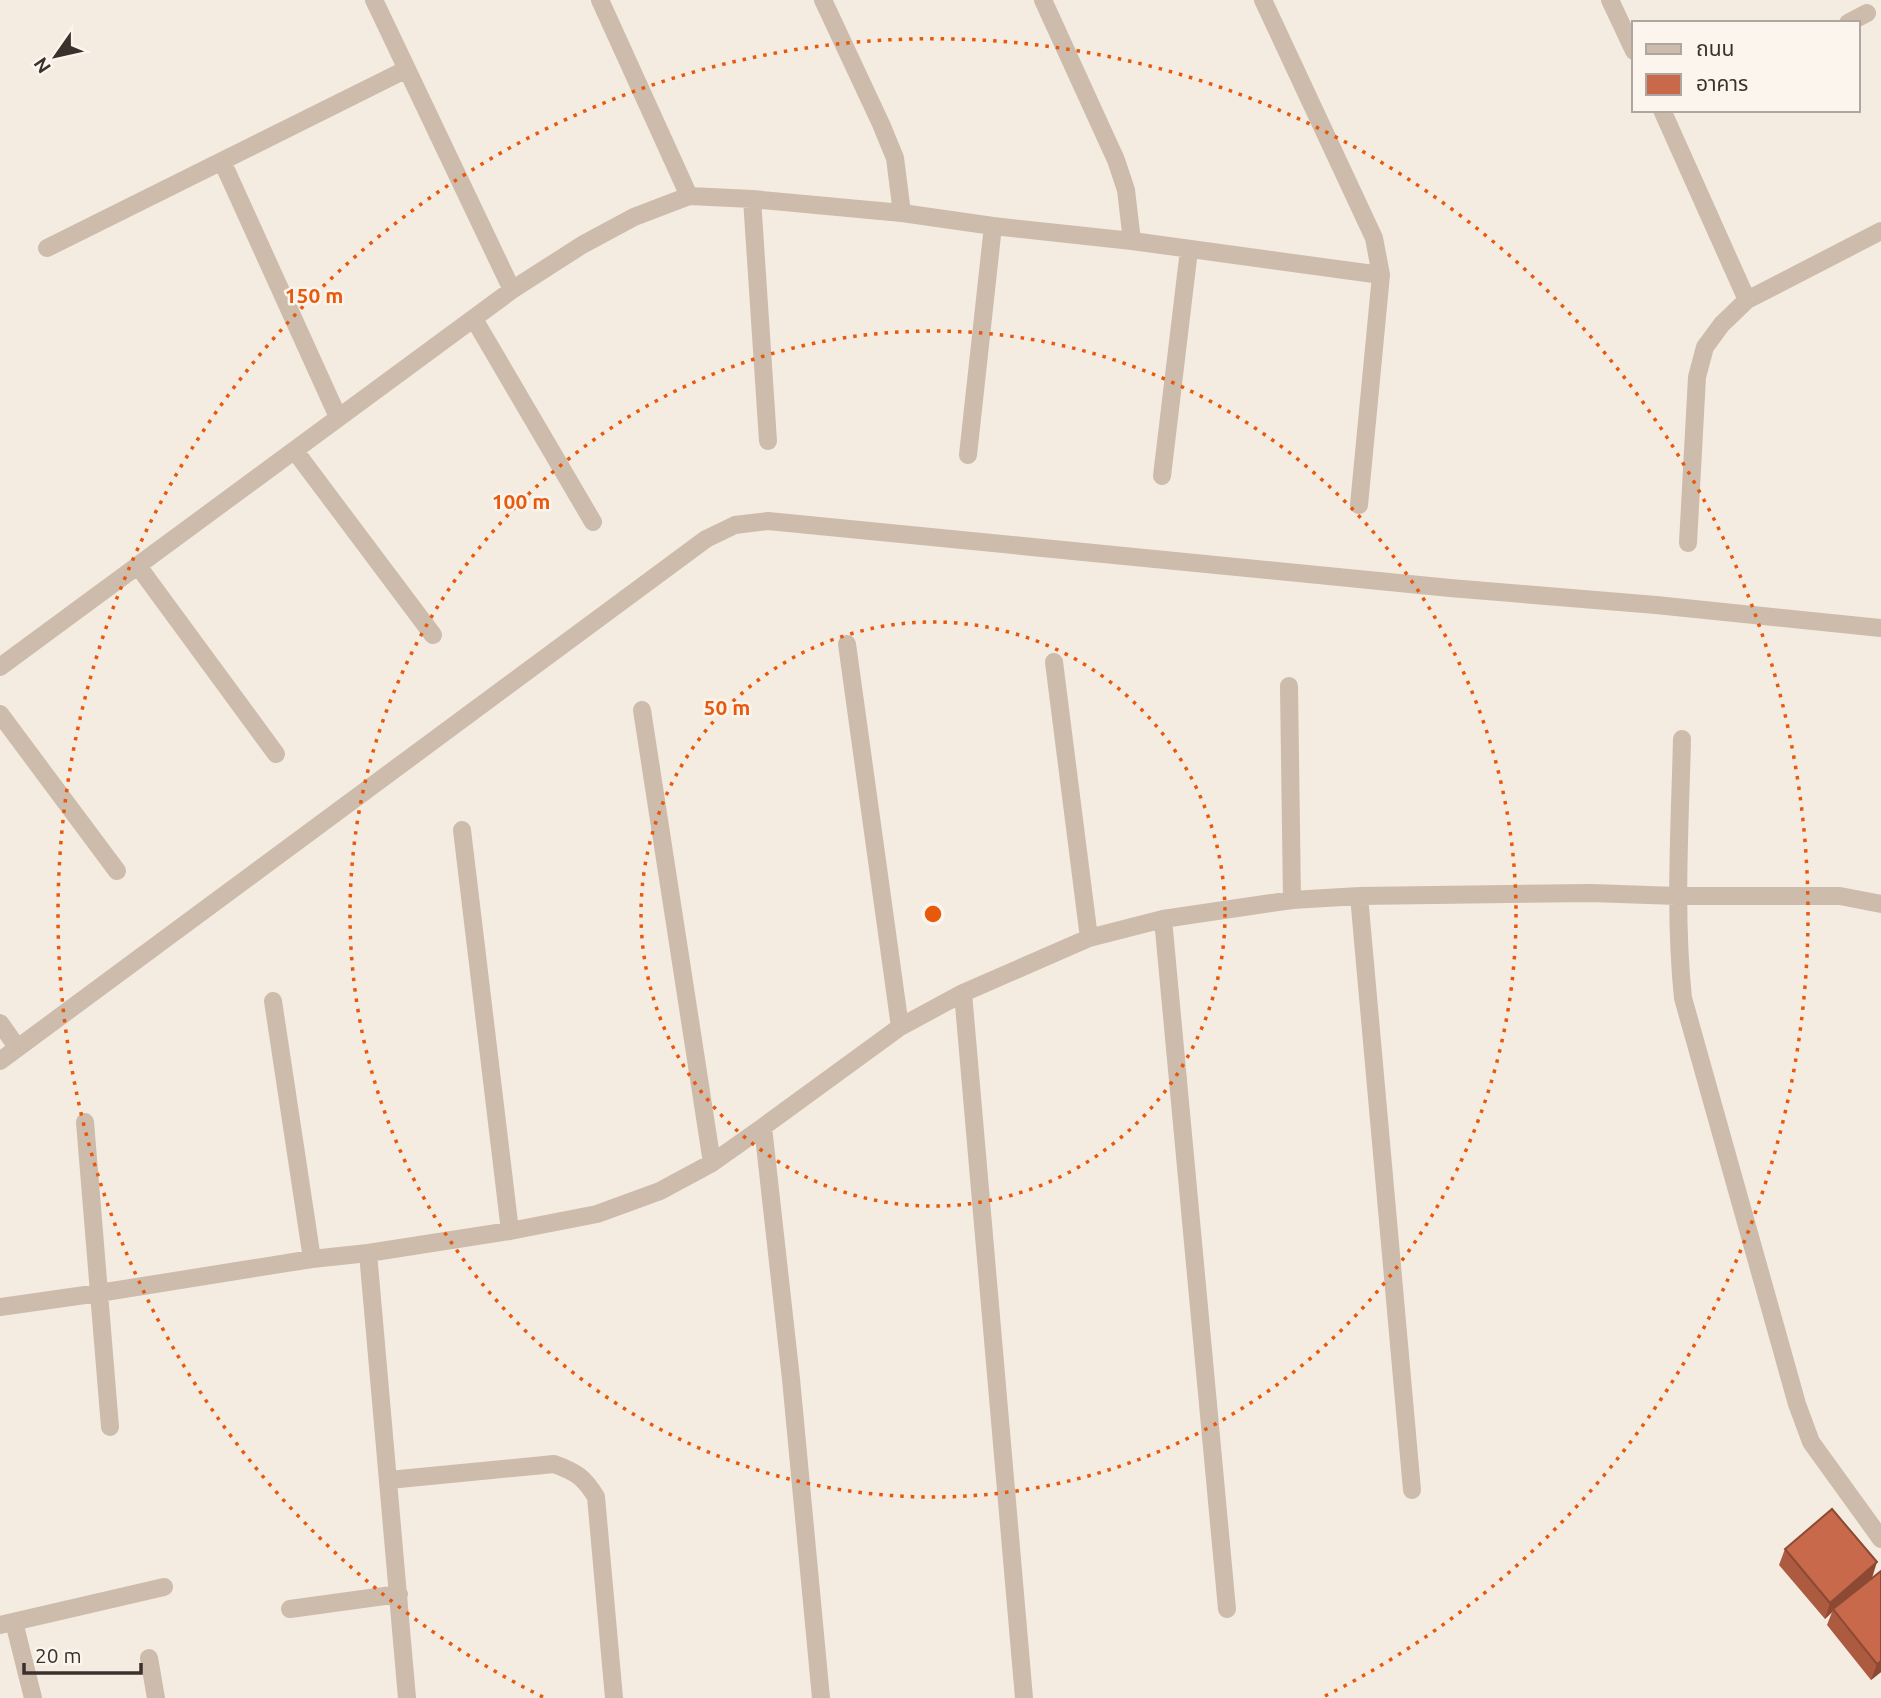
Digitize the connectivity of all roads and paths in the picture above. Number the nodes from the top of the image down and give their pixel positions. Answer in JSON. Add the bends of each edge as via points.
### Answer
{"nodes":[{"id":1,"x":374,"y":0,"type":"edge"},
{"id":2,"x":600,"y":0,"type":"edge"},
{"id":3,"x":824,"y":0,"type":"edge"},
{"id":4,"x":1043,"y":0,"type":"edge"},
{"id":5,"x":1264,"y":0,"type":"edge"},
{"id":6,"x":1610,"y":0,"type":"edge"},
{"id":7,"x":1867,"y":13,"type":"dead end"},
{"id":8,"x":1852,"y":21,"type":"edge"},
{"id":9,"x":1632,"y":47,"type":"edge"},
{"id":10,"x":407,"y":69,"type":"junction"},
{"id":11,"x":1666,"y":112,"type":"edge"},
{"id":12,"x":222,"y":161,"type":"junction"},
{"id":13,"x":689,"y":196,"type":"junction"},
{"id":14,"x":752,"y":199,"type":"junction"},
{"id":15,"x":902,"y":213,"type":"junction"},
{"id":16,"x":993,"y":226,"type":"junction"},
{"id":17,"x":1881,"y":231,"type":"edge"},
{"id":18,"x":1132,"y":241,"type":"junction"},
{"id":19,"x":47,"y":247,"type":"dead end"},
{"id":20,"x":1189,"y":250,"type":"junction"},
{"id":21,"x":1381,"y":275,"type":"junction"},
{"id":22,"x":512,"y":290,"type":"junction"},
{"id":23,"x":1747,"y":300,"type":"junction"},
{"id":24,"x":474,"y":318,"type":"junction"},
{"id":25,"x":338,"y":417,"type":"junction"},
{"id":26,"x":768,"y":441,"type":"dead end"},
{"id":27,"x":295,"y":451,"type":"junction"},
{"id":28,"x":968,"y":455,"type":"dead end"},
{"id":29,"x":1163,"y":476,"type":"dead end"},
{"id":30,"x":1359,"y":505,"type":"dead end"},
{"id":31,"x":593,"y":522,"type":"dead end"},
{"id":32,"x":1688,"y":542,"type":"dead end"},
{"id":33,"x":138,"y":566,"type":"junction"},
{"id":34,"x":1881,"y":628,"type":"edge"},
{"id":35,"x":433,"y":635,"type":"dead end"},
{"id":36,"x":847,"y":644,"type":"dead end"},
{"id":37,"x":1054,"y":662,"type":"dead end"},
{"id":38,"x":0,"y":667,"type":"edge"},
{"id":39,"x":1289,"y":686,"type":"dead end"},
{"id":40,"x":642,"y":709,"type":"dead end"},
{"id":41,"x":0,"y":714,"type":"edge"},
{"id":42,"x":1682,"y":739,"type":"dead end"},
{"id":43,"x":275,"y":754,"type":"dead end"},
{"id":44,"x":461,"y":830,"type":"dead end"},
{"id":45,"x":117,"y":871,"type":"dead end"},
{"id":46,"x":1359,"y":896,"type":"junction"},
{"id":47,"x":1677,"y":896,"type":"junction"},
{"id":48,"x":1292,"y":900,"type":"junction"},
{"id":49,"x":1881,"y":904,"type":"edge"},
{"id":50,"x":1163,"y":919,"type":"junction"},
{"id":51,"x":1089,"y":938,"type":"junction"},
{"id":52,"x":963,"y":993,"type":"junction"},
{"id":53,"x":273,"y":1001,"type":"dead end"},
{"id":54,"x":0,"y":1023,"type":"edge"},
{"id":55,"x":900,"y":1027,"type":"junction"},
{"id":56,"x":17,"y":1047,"type":"junction"},
{"id":57,"x":0,"y":1061,"type":"edge"},
{"id":58,"x":85,"y":1122,"type":"dead end"},
{"id":59,"x":764,"y":1127,"type":"junction"},
{"id":60,"x":712,"y":1163,"type":"junction"},
{"id":61,"x":510,"y":1231,"type":"junction"},
{"id":62,"x":368,"y":1253,"type":"junction"},
{"id":63,"x":312,"y":1259,"type":"junction"},
{"id":64,"x":99,"y":1293,"type":"junction"},
{"id":65,"x":0,"y":1307,"type":"edge"},
{"id":66,"x":110,"y":1427,"type":"dead end"},
{"id":67,"x":389,"y":1480,"type":"junction"},
{"id":68,"x":1412,"y":1490,"type":"dead end"},
{"id":69,"x":1881,"y":1539,"type":"edge"},
{"id":70,"x":164,"y":1587,"type":"dead end"},
{"id":71,"x":399,"y":1594,"type":"junction"},
{"id":72,"x":290,"y":1609,"type":"dead end"},
{"id":73,"x":1227,"y":1609,"type":"dead end"},
{"id":74,"x":7,"y":1624,"type":"edge"},
{"id":75,"x":149,"y":1658,"type":"dead end"},
{"id":76,"x":33,"y":1698,"type":"edge"},
{"id":77,"x":156,"y":1698,"type":"edge"},
{"id":78,"x":407,"y":1698,"type":"edge"},
{"id":79,"x":614,"y":1698,"type":"edge"},
{"id":80,"x":821,"y":1698,"type":"edge"},
{"id":81,"x":1024,"y":1698,"type":"edge"}],
"edges":[{"from":1,"to":10,"type":"street"},
{"from":2,"to":13,"type":"street"},
{"from":3,"to":15,"type":"street","via":[[895,158]]},
{"from":4,"to":18,"type":"street","via":[[1116,160],[1126,190]]},
{"from":5,"to":21,"type":"street","via":[[1374,238]]},
{"from":6,"to":9,"type":"street"},
{"from":7,"to":8,"type":"street"},
{"from":10,"to":12,"type":"street"},
{"from":10,"to":22,"type":"street"},
{"from":11,"to":23,"type":"street"},
{"from":12,"to":19,"type":"street"},
{"from":12,"to":25,"type":"street"},
{"from":13,"to":14,"type":"street"},
{"from":13,"to":22,"type":"street","via":[[582,245]]},
{"from":14,"to":15,"type":"street"},
{"from":14,"to":26,"type":"street"},
{"from":15,"to":16,"type":"street"},
{"from":16,"to":18,"type":"street"},
{"from":16,"to":28,"type":"street"},
{"from":17,"to":23,"type":"street"},
{"from":18,"to":20,"type":"street"},
{"from":20,"to":21,"type":"street"},
{"from":20,"to":29,"type":"street"},
{"from":21,"to":30,"type":"street"},
{"from":22,"to":24,"type":"street"},
{"from":23,"to":32,"type":"street","via":[[1705,347],[1697,377]]},
{"from":24,"to":25,"type":"street"},
{"from":24,"to":31,"type":"street"},
{"from":25,"to":27,"type":"street"},
{"from":27,"to":33,"type":"street"},
{"from":27,"to":35,"type":"street"},
{"from":33,"to":38,"type":"street"},
{"from":33,"to":43,"type":"street"},
{"from":34,"to":56,"type":"street","via":[[768,521],[735,525],[706,539]]},
{"from":36,"to":55,"type":"street"},
{"from":37,"to":51,"type":"street"},
{"from":39,"to":48,"type":"street"},
{"from":40,"to":60,"type":"street"},
{"from":41,"to":45,"type":"street"},
{"from":42,"to":47,"type":"street"},
{"from":44,"to":61,"type":"street"},
{"from":46,"to":47,"type":"street"},
{"from":46,"to":48,"type":"street"},
{"from":46,"to":68,"type":"street"},
{"from":47,"to":49,"type":"street","via":[[1840,896]]},
{"from":47,"to":69,"type":"street","via":[[1683,998],[1797,1404],[1811,1442]]},
{"from":48,"to":50,"type":"street"},
{"from":50,"to":51,"type":"street"},
{"from":50,"to":73,"type":"street"},
{"from":51,"to":52,"type":"street"},
{"from":52,"to":55,"type":"street"},
{"from":52,"to":81,"type":"street"},
{"from":53,"to":63,"type":"street"},
{"from":54,"to":56,"type":"street"},
{"from":55,"to":59,"type":"street"},
{"from":56,"to":57,"type":"street"},
{"from":58,"to":64,"type":"street"},
{"from":59,"to":60,"type":"street"},
{"from":59,"to":80,"type":"street"},
{"from":60,"to":61,"type":"street","via":[[660,1191],[597,1214]]},
{"from":61,"to":62,"type":"street"},
{"from":62,"to":63,"type":"street"},
{"from":62,"to":67,"type":"street"},
{"from":63,"to":64,"type":"street"},
{"from":64,"to":65,"type":"street"},
{"from":64,"to":66,"type":"street"},
{"from":67,"to":71,"type":"street"},
{"from":67,"to":79,"type":"street","via":[[554,1464],[587,1482],[596,1497]]},
{"from":70,"to":74,"type":"street"},
{"from":71,"to":72,"type":"street"},
{"from":71,"to":78,"type":"street"},
{"from":74,"to":76,"type":"street"},
{"from":75,"to":77,"type":"street"}]}
